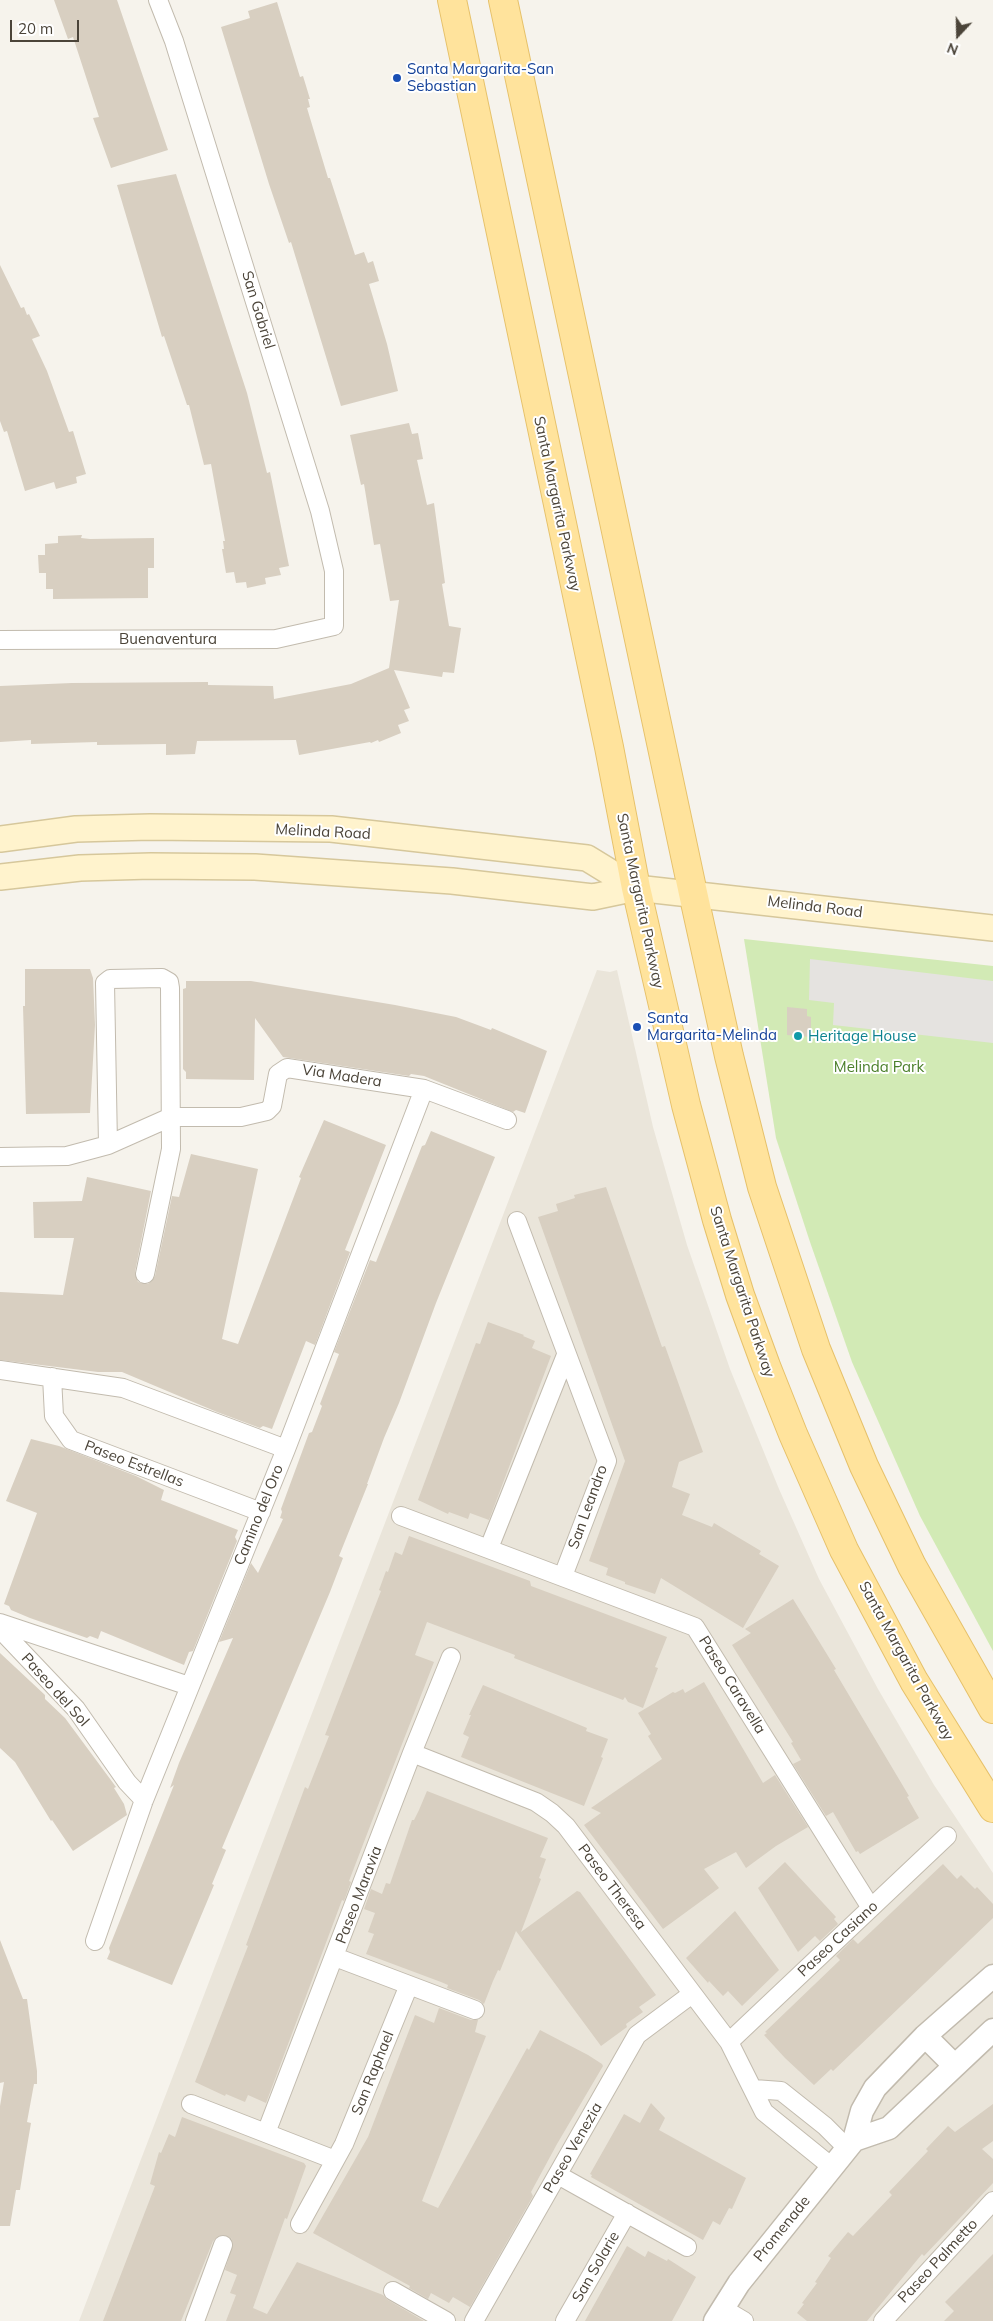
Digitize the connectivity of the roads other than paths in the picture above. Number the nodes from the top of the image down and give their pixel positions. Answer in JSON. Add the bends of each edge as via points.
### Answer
{"nodes":[{"id":1,"x":158,"y":0,"type":"edge"},
{"id":2,"x":452,"y":0,"type":"edge"},
{"id":3,"x":503,"y":0,"type":"edge"},
{"id":4,"x":334,"y":626,"type":"joint"},
{"id":5,"x":0,"y":640,"type":"edge"},
{"id":6,"x":0,"y":839,"type":"edge"},
{"id":7,"x":0,"y":877,"type":"edge"},
{"id":8,"x":636,"y":888,"type":"junction"},
{"id":9,"x":692,"y":893,"type":"junction"},
{"id":10,"x":993,"y":928,"type":"edge"},
{"id":11,"x":424,"y":1089,"type":"junction"},
{"id":12,"x":171,"y":1117,"type":"junction"},
{"id":13,"x":506,"y":1120,"type":"dead end"},
{"id":14,"x":108,"y":1145,"type":"junction"},
{"id":15,"x":0,"y":1157,"type":"edge"},
{"id":16,"x":517,"y":1220,"type":"dead end"},
{"id":17,"x":145,"y":1274,"type":"dead end"},
{"id":18,"x":566,"y":1355,"type":"junction"},
{"id":19,"x":0,"y":1370,"type":"edge"},
{"id":20,"x":52,"y":1378,"type":"junction"},
{"id":21,"x":286,"y":1449,"type":"junction"},
{"id":22,"x":261,"y":1512,"type":"junction"},
{"id":23,"x":401,"y":1516,"type":"dead end"},
{"id":24,"x":489,"y":1548,"type":"junction"},
{"id":25,"x":563,"y":1576,"type":"junction"},
{"id":26,"x":0,"y":1623,"type":"edge"},
{"id":27,"x":0,"y":1629,"type":"edge"},
{"id":28,"x":451,"y":1657,"type":"dead end"},
{"id":29,"x":189,"y":1686,"type":"junction"},
{"id":30,"x":993,"y":1709,"type":"edge"},
{"id":31,"x":412,"y":1753,"type":"junction"},
{"id":32,"x":144,"y":1800,"type":"junction"},
{"id":33,"x":993,"y":1808,"type":"edge"},
{"id":34,"x":947,"y":1836,"type":"dead end"},
{"id":35,"x":871,"y":1908,"type":"junction"},
{"id":36,"x":95,"y":1941,"type":"dead end"},
{"id":37,"x":335,"y":1957,"type":"junction"},
{"id":38,"x":993,"y":1976,"type":"edge"},
{"id":39,"x":409,"y":1985,"type":"junction"},
{"id":40,"x":692,"y":1994,"type":"junction"},
{"id":41,"x":475,"y":2010,"type":"dead end"},
{"id":42,"x":993,"y":2030,"type":"edge"},
{"id":43,"x":924,"y":2036,"type":"junction"},
{"id":44,"x":729,"y":2042,"type":"junction"},
{"id":45,"x":954,"y":2065,"type":"junction"},
{"id":46,"x":754,"y":2089,"type":"junction"},
{"id":47,"x":191,"y":2104,"type":"dead end"},
{"id":48,"x":266,"y":2133,"type":"junction"},
{"id":49,"x":851,"y":2144,"type":"junction"},
{"id":50,"x":335,"y":2160,"type":"junction"},
{"id":51,"x":832,"y":2167,"type":"junction"},
{"id":52,"x":558,"y":2175,"type":"junction"},
{"id":53,"x":993,"y":2201,"type":"edge"},
{"id":54,"x":627,"y":2213,"type":"junction"},
{"id":55,"x":300,"y":2224,"type":"dead end"},
{"id":56,"x":223,"y":2245,"type":"dead end"},
{"id":57,"x":687,"y":2247,"type":"dead end"},
{"id":58,"x":393,"y":2291,"type":"dead end"},
{"id":59,"x":718,"y":2315,"type":"edge"},
{"id":60,"x":199,"y":2320,"type":"edge"},
{"id":61,"x":446,"y":2321,"type":"edge"},
{"id":62,"x":474,"y":2321,"type":"edge"},
{"id":63,"x":565,"y":2321,"type":"edge"},
{"id":64,"x":744,"y":2321,"type":"edge"},
{"id":65,"x":883,"y":2321,"type":"edge"}],
"edges":[{"from":1,"to":4,"type":"street","name":"San Gabriel","via":[[174,41],[320,511],[334,571]]},
{"from":2,"to":8,"type":"main road","name":"Santa Margarita Parkway"},
{"from":3,"to":9,"type":"main road"},
{"from":4,"to":5,"type":"street","name":"Buenaventura","via":[[276,639]]},
{"from":6,"to":8,"type":"main road","name":"Melinda Road","via":[[85,829],[150,827],[331,830],[587,858]]},
{"from":7,"to":8,"type":"main road","name":"Melinda Road","via":[[80,868],[203,866],[452,882],[593,898]]},
{"from":8,"to":9,"type":"main road","name":"Melinda Road"},
{"from":8,"to":33,"type":"main road","name":"Santa Margarita Parkway","via":[[686,1105],[712,1201],[740,1295],[769,1374],[844,1550],[914,1681]]},
{"from":9,"to":10,"type":"main road","name":"Melinda Road"},
{"from":9,"to":30,"type":"main road","via":[[762,1187],[816,1349],[896,1536],[940,1620]]},
{"from":11,"to":12,"type":"street","name":"Via Madera","via":[[287,1068],[278,1074],[272,1106],[267,1111],[241,1117]]},
{"from":11,"to":13,"type":"street","name":"Via Madera"},
{"from":11,"to":21,"type":"street","name":"Camino del Oro"},
{"from":12,"to":14,"type":"street","name":"Via Madera"},
{"from":12,"to":14,"type":"street","via":[[169,982],[162,978],[110,979],[105,982]]},
{"from":12,"to":17,"type":"street","via":[[171,1149]]},
{"from":14,"to":15,"type":"street","name":"Via Madera","via":[[67,1156]]},
{"from":16,"to":18,"type":"street","name":"San Leandro"},
{"from":18,"to":24,"type":"street"},
{"from":18,"to":25,"type":"street","name":"San Leandro","via":[[607,1461]]},
{"from":19,"to":20,"type":"street"},
{"from":20,"to":21,"type":"street","via":[[123,1388]]},
{"from":20,"to":22,"type":"street","name":"Paseo Estrellas","via":[[54,1416],[72,1440]]},
{"from":21,"to":22,"type":"street","name":"Camino del Oro"},
{"from":22,"to":29,"type":"street","name":"Camino del Oro"},
{"from":23,"to":24,"type":"street","name":"Paseo Caravella"},
{"from":24,"to":25,"type":"street","name":"Paseo Caravella"},
{"from":25,"to":35,"type":"street","name":"Paseo Caravella","via":[[695,1627]]},
{"from":26,"to":29,"type":"street","name":"Paseo del Sol"},
{"from":27,"to":32,"type":"street","name":"Paseo del Sol","via":[[76,1709],[127,1782]]},
{"from":28,"to":31,"type":"street","name":"Paseo Maravia"},
{"from":29,"to":32,"type":"street","name":"Camino del Oro"},
{"from":31,"to":37,"type":"street","name":"Paseo Maravia"},
{"from":31,"to":40,"type":"street","name":"Paseo Theresa","via":[[536,1802],[552,1812],[566,1826]]},
{"from":32,"to":36,"type":"street","name":"Camino del Oro"},
{"from":34,"to":35,"type":"street","name":"Paseo Casiano"},
{"from":35,"to":44,"type":"street","name":"Paseo Casiano"},
{"from":37,"to":39,"type":"street"},
{"from":37,"to":48,"type":"street","name":"Paseo Maravia"},
{"from":38,"to":43,"type":"street","name":"Promenade"},
{"from":39,"to":41,"type":"street"},
{"from":39,"to":50,"type":"street","name":"San Raphael"},
{"from":40,"to":44,"type":"street","name":"Paseo Theresa"},
{"from":40,"to":52,"type":"street","name":"Paseo Venezia","via":[[637,2035]]},
{"from":42,"to":45,"type":"street"},
{"from":43,"to":45,"type":"street"},
{"from":43,"to":49,"type":"street","name":"Promenade","via":[[875,2088],[862,2111]]},
{"from":44,"to":46,"type":"street","name":"Paseo Theresa"},
{"from":45,"to":49,"type":"street","via":[[889,2128]]},
{"from":46,"to":49,"type":"street","via":[[781,2091]]},
{"from":46,"to":51,"type":"street","name":"Paseo Theresa","via":[[764,2112]]},
{"from":47,"to":48,"type":"street"},
{"from":48,"to":50,"type":"street"},
{"from":49,"to":51,"type":"street","name":"Promenade"},
{"from":50,"to":55,"type":"street","name":"San Raphael"},
{"from":51,"to":59,"type":"street","name":"Promenade","via":[[739,2282]]},
{"from":52,"to":54,"type":"street","name":"San Solarie"},
{"from":52,"to":62,"type":"street","name":"Paseo Venezia"},
{"from":53,"to":65,"type":"street","name":"Paseo Palmetto"},
{"from":54,"to":57,"type":"street","name":"San Solarie"},
{"from":54,"to":63,"type":"street","name":"San Solarie"},
{"from":56,"to":60,"type":"street"},
{"from":58,"to":61,"type":"street"},
{"from":59,"to":64,"type":"street"}]}
